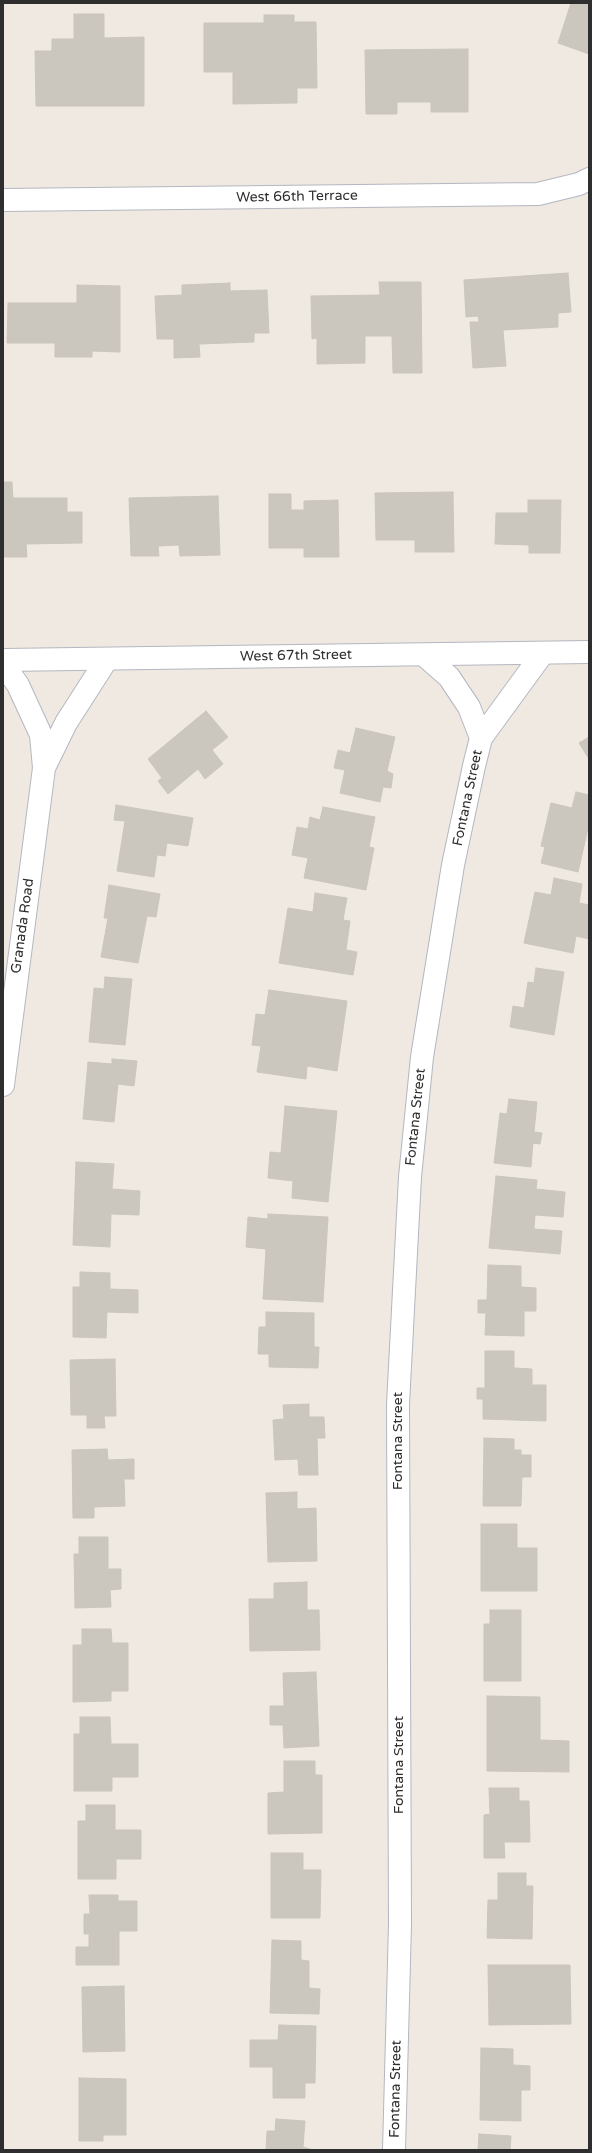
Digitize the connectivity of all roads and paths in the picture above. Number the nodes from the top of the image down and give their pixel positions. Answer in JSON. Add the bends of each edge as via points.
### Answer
{"nodes":[{"id":1,"x":589,"y":179,"type":"edge"},
{"id":2,"x":3,"y":200,"type":"edge"},
{"id":3,"x":589,"y":652,"type":"edge"},
{"id":4,"x":543,"y":653,"type":"junction"},
{"id":5,"x":424,"y":655,"type":"junction"},
{"id":6,"x":107,"y":659,"type":"junction"},
{"id":7,"x":3,"y":660,"type":"edge"},
{"id":8,"x":3,"y":664,"type":"edge"},
{"id":9,"x":481,"y":738,"type":"junction"},
{"id":10,"x":44,"y":768,"type":"junction"},
{"id":11,"x":3,"y":1085,"type":"edge"},
{"id":12,"x":394,"y":2150,"type":"edge"}],
"edges":[{"from":1,"to":2,"type":"street","name":"West 66th Terrace","via":[[538,194]]},
{"from":3,"to":4,"type":"street","name":"West 67th Street"},
{"from":4,"to":5,"type":"street","name":"West 67th Street"},
{"from":4,"to":9,"type":"street","name":"Fontana Street"},
{"from":5,"to":6,"type":"street","name":"West 67th Street"},
{"from":5,"to":9,"type":"street","name":"Fontana Street","via":[[449,677],[469,707]]},
{"from":6,"to":7,"type":"street","name":"West 67th Street"},
{"from":6,"to":10,"type":"street","name":"Granada Road","via":[[66,723]]},
{"from":8,"to":10,"type":"street","name":"Granada Road","via":[[18,685],[40,734]]},
{"from":9,"to":12,"type":"street","name":"Fontana Street","via":[[453,864],[422,1057],[410,1177],[398,1404],[400,1924]]},
{"from":10,"to":11,"type":"street","name":"Granada Road"}]}
